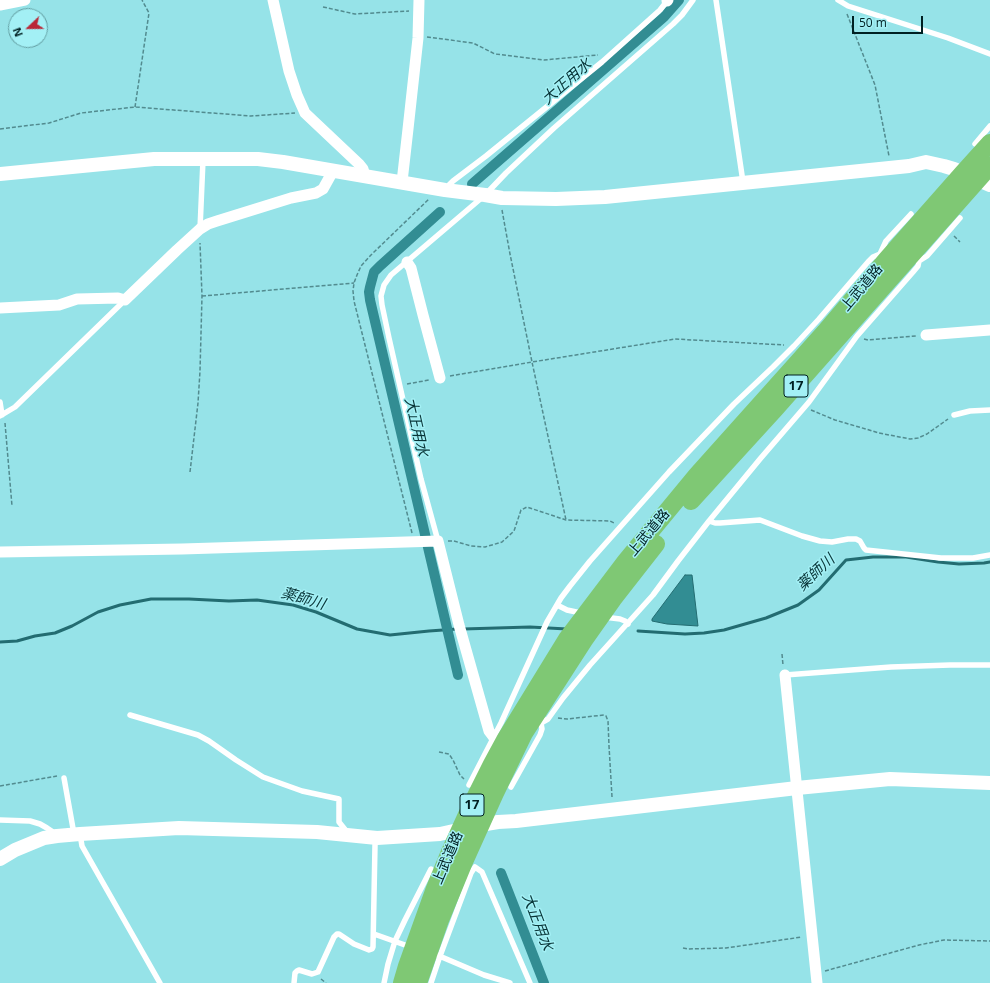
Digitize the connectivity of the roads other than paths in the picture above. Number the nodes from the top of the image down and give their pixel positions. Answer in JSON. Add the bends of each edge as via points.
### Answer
{"nodes":[{"id":1,"x":25,"y":0,"type":"edge"},
{"id":2,"x":273,"y":0,"type":"edge"},
{"id":3,"x":693,"y":0,"type":"edge"},
{"id":4,"x":716,"y":0,"type":"edge"},
{"id":5,"x":668,"y":1,"type":"edge"},
{"id":6,"x":840,"y":1,"type":"edge"},
{"id":7,"x":0,"y":5,"type":"edge"},
{"id":8,"x":419,"y":5,"type":"edge"},
{"id":9,"x":990,"y":54,"type":"edge"},
{"id":10,"x":990,"y":126,"type":"edge"},
{"id":11,"x":982,"y":144,"type":"edge"},
{"id":12,"x":203,"y":159,"type":"junction"},
{"id":13,"x":990,"y":166,"type":"edge"},
{"id":14,"x":333,"y":171,"type":"junction"},
{"id":15,"x":0,"y":174,"type":"edge"},
{"id":16,"x":366,"y":176,"type":"junction"},
{"id":17,"x":977,"y":179,"type":"edge"},
{"id":18,"x":402,"y":182,"type":"junction"},
{"id":19,"x":743,"y":182,"type":"junction"},
{"id":20,"x":445,"y":190,"type":"junction"},
{"id":21,"x":485,"y":196,"type":"junction"},
{"id":22,"x":911,"y":214,"type":"dead end"},
{"id":23,"x":960,"y":218,"type":"dead end"},
{"id":24,"x":200,"y":229,"type":"junction"},
{"id":25,"x":884,"y":256,"type":"junction"},
{"id":26,"x":917,"y":256,"type":"junction"},
{"id":27,"x":407,"y":262,"type":"junction"},
{"id":28,"x":125,"y":300,"type":"junction"},
{"id":29,"x":0,"y":308,"type":"edge"},
{"id":30,"x":990,"y":330,"type":"edge"},
{"id":31,"x":926,"y":335,"type":"road end"},
{"id":32,"x":440,"y":378,"type":"road end"},
{"id":33,"x":0,"y":402,"type":"edge"},
{"id":34,"x":990,"y":410,"type":"edge"},
{"id":35,"x":954,"y":415,"type":"road end"},
{"id":36,"x":1,"y":416,"type":"edge"},
{"id":37,"x":709,"y":521,"type":"junction"},
{"id":38,"x":436,"y":540,"type":"junction"},
{"id":39,"x":0,"y":552,"type":"edge"},
{"id":40,"x":990,"y":555,"type":"edge"},
{"id":41,"x":557,"y":605,"type":"junction"},
{"id":42,"x":598,"y":608,"type":"junction"},
{"id":43,"x":628,"y":624,"type":"junction"},
{"id":44,"x":575,"y":639,"type":"junction"},
{"id":45,"x":990,"y":665,"type":"edge"},
{"id":46,"x":785,"y":675,"type":"joint"},
{"id":47,"x":130,"y":715,"type":"dead end"},
{"id":48,"x":537,"y":722,"type":"junction"},
{"id":49,"x":497,"y":742,"type":"junction"},
{"id":50,"x":64,"y":778,"type":"road end"},
{"id":51,"x":470,"y":783,"type":"road end"},
{"id":52,"x":990,"y":783,"type":"edge"},
{"id":53,"x":511,"y":787,"type":"dead end"},
{"id":54,"x":797,"y":788,"type":"junction"},
{"id":55,"x":0,"y":820,"type":"edge"},
{"id":56,"x":480,"y":825,"type":"junction"},
{"id":57,"x":460,"y":830,"type":"junction"},
{"id":58,"x":77,"y":834,"type":"junction"},
{"id":59,"x":57,"y":836,"type":"junction"},
{"id":60,"x":349,"y":836,"type":"junction"},
{"id":61,"x":377,"y":838,"type":"junction"},
{"id":62,"x":0,"y":859,"type":"edge"},
{"id":63,"x":431,"y":869,"type":"dead end"},
{"id":64,"x":374,"y":934,"type":"junction"},
{"id":65,"x":395,"y":941,"type":"junction"},
{"id":66,"x":405,"y":945,"type":"dead end"},
{"id":67,"x":437,"y":956,"type":"junction"},
{"id":68,"x":816,"y":978,"type":"edge"},
{"id":69,"x":160,"y":983,"type":"edge"},
{"id":70,"x":294,"y":983,"type":"edge"},
{"id":71,"x":384,"y":983,"type":"edge"},
{"id":72,"x":402,"y":983,"type":"edge"},
{"id":73,"x":418,"y":983,"type":"edge"},
{"id":74,"x":431,"y":983,"type":"edge"},
{"id":75,"x":510,"y":983,"type":"edge"},
{"id":76,"x":530,"y":983,"type":"edge"}],
"edges":[{"from":1,"to":7,"type":"street"},
{"from":2,"to":16,"type":"street","via":[[290,71],[305,113],[363,168]]},
{"from":3,"to":21,"type":"lane","via":[[673,24],[554,128]]},
{"from":4,"to":19,"type":"lane"},
{"from":5,"to":20,"type":"lane","via":[[610,55]]},
{"from":6,"to":9,"type":"lane","via":[[848,6]]},
{"from":8,"to":18,"type":"street"},
{"from":10,"to":11,"type":"lane"},
{"from":11,"to":17,"type":"highway","name":"上武道路","number":"17"},
{"from":12,"to":14,"type":"street","via":[[270,160]]},
{"from":12,"to":15,"type":"street","via":[[154,159]]},
{"from":12,"to":24,"type":"lane"},
{"from":13,"to":17,"type":"highway","name":"上武道路","number":"17"},
{"from":14,"to":16,"type":"street"},
{"from":14,"to":24,"type":"street","via":[[323,189],[316,193],[216,221]]},
{"from":16,"to":18,"type":"street"},
{"from":17,"to":19,"type":"street","via":[[926,162],[909,166]]},
{"from":17,"to":25,"type":"highway","name":"上武道路","number":"17"},
{"from":17,"to":26,"type":"highway","name":"上武道路","number":"17"},
{"from":18,"to":20,"type":"street"},
{"from":19,"to":21,"type":"street","via":[[605,197],[534,199]]},
{"from":20,"to":21,"type":"street"},
{"from":21,"to":27,"type":"lane"},
{"from":22,"to":25,"type":"lane","via":[[886,241]]},
{"from":23,"to":26,"type":"lane","via":[[927,256]]},
{"from":24,"to":28,"type":"street"},
{"from":25,"to":41,"type":"lane","via":[[873,257],[868,262],[794,346],[669,472],[570,586]]},
{"from":25,"to":42,"type":"highway","name":"上武道路","number":"17","via":[[825,332],[688,486],[626,561]]},
{"from":26,"to":37,"type":"lane","via":[[918,266],[856,336],[804,407]]},
{"from":26,"to":42,"type":"highway","name":"上武道路","number":"17","via":[[686,507],[643,560]]},
{"from":27,"to":32,"type":"street","via":[[411,268]]},
{"from":27,"to":38,"type":"lane","via":[[386,280],[381,296]]},
{"from":28,"to":29,"type":"street","via":[[77,299],[60,305]]},
{"from":28,"to":36,"type":"lane","via":[[15,406]]},
{"from":30,"to":31,"type":"street"},
{"from":33,"to":36,"type":"lane"},
{"from":34,"to":35,"type":"lane"},
{"from":37,"to":40,"type":"lane","via":[[720,523],[760,520],[820,541],[856,539],[866,550],[941,558]]},
{"from":37,"to":43,"type":"lane"},
{"from":38,"to":39,"type":"street","via":[[182,549]]},
{"from":38,"to":49,"type":"street","via":[[489,731]]},
{"from":41,"to":43,"type":"lane","via":[[571,612],[620,619]]},
{"from":41,"to":49,"type":"lane","via":[[501,723]]},
{"from":42,"to":44,"type":"highway","name":"上武道路","number":"17"},
{"from":43,"to":48,"type":"lane","via":[[590,665],[545,722]]},
{"from":44,"to":48,"type":"highway","name":"上武道路","number":"17"},
{"from":44,"to":49,"type":"highway","name":"上武道路","number":"17"},
{"from":45,"to":46,"type":"lane","via":[[892,667]]},
{"from":46,"to":54,"type":"street"},
{"from":47,"to":60,"type":"lane","via":[[198,735],[263,777],[302,791],[339,799],[339,822]]},
{"from":48,"to":53,"type":"lane","via":[[542,729],[540,735]]},
{"from":48,"to":56,"type":"highway","name":"上武道路","number":"17","via":[[524,733]]},
{"from":49,"to":51,"type":"lane"},
{"from":49,"to":57,"type":"highway","name":"上武道路","number":"17"},
{"from":50,"to":58,"type":"lane"},
{"from":52,"to":54,"type":"street","via":[[890,779]]},
{"from":54,"to":56,"type":"street"},
{"from":54,"to":68,"type":"street"},
{"from":55,"to":59,"type":"lane","via":[[30,821],[47,828]]},
{"from":56,"to":57,"type":"street"},
{"from":56,"to":73,"type":"highway","name":"上武道路","number":"17","via":[[440,920]]},
{"from":57,"to":61,"type":"street"},
{"from":57,"to":72,"type":"highway","name":"上武道路","number":"17","via":[[434,891]]},
{"from":58,"to":59,"type":"street"},
{"from":58,"to":60,"type":"street","via":[[179,828],[317,832]]},
{"from":58,"to":69,"type":"lane"},
{"from":59,"to":62,"type":"street","via":[[44,838]]},
{"from":60,"to":61,"type":"street"},
{"from":61,"to":64,"type":"lane"},
{"from":63,"to":65,"type":"lane"},
{"from":64,"to":65,"type":"lane"},
{"from":64,"to":70,"type":"lane","via":[[373,947],[369,950],[337,934],[318,972],[312,974],[296,971]]},
{"from":65,"to":66,"type":"lane"},
{"from":65,"to":71,"type":"lane"},
{"from":67,"to":74,"type":"lane"},
{"from":67,"to":75,"type":"lane"},
{"from":67,"to":76,"type":"lane","via":[[475,867],[482,872]]}]}
